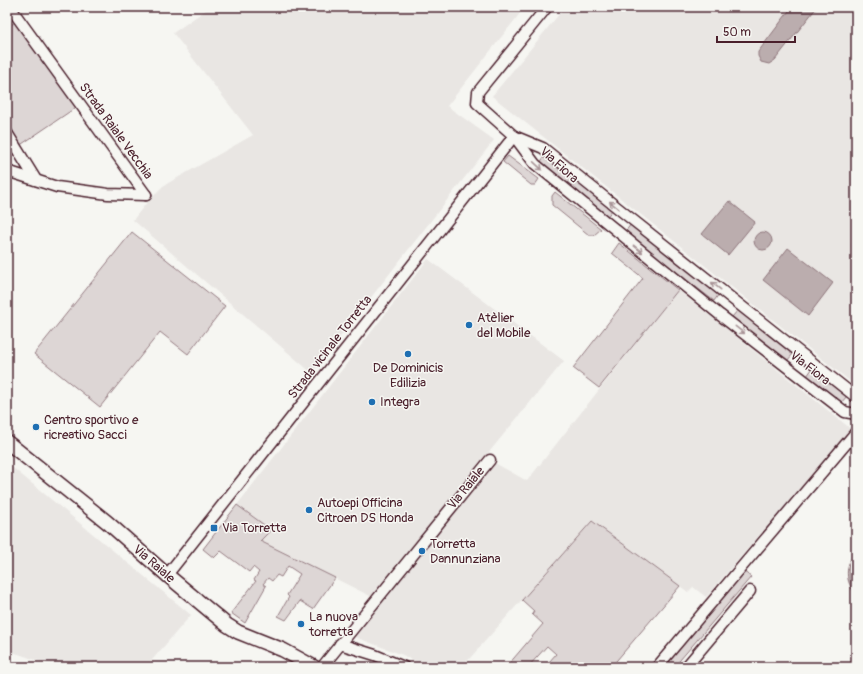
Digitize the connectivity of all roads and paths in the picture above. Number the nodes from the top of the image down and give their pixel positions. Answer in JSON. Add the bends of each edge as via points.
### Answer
{"nodes":[{"id":1,"x":10,"y":7,"type":"edge"},
{"id":2,"x":547,"y":7,"type":"edge"},
{"id":3,"x":7,"y":133,"type":"edge"},
{"id":4,"x":514,"y":136,"type":"junction"},
{"id":5,"x":7,"y":171,"type":"edge"},
{"id":6,"x":36,"y":180,"type":"junction"},
{"id":7,"x":856,"y":397,"type":"edge"},
{"id":8,"x":856,"y":414,"type":"edge"},
{"id":9,"x":856,"y":432,"type":"edge"},
{"id":10,"x":7,"y":442,"type":"edge"},
{"id":11,"x":490,"y":460,"type":"dead end"},
{"id":12,"x":167,"y":575,"type":"junction"},
{"id":13,"x":750,"y":590,"type":"dead end"},
{"id":14,"x":340,"y":644,"type":"junction"},
{"id":15,"x":314,"y":667,"type":"edge"},
{"id":16,"x":322,"y":667,"type":"edge"},
{"id":17,"x":404,"y":667,"type":"edge"},
{"id":18,"x":657,"y":667,"type":"edge"},
{"id":19,"x":686,"y":667,"type":"edge"}],
"edges":[{"from":1,"to":6,"type":"street","name":"Strada Raiale Vecchia","via":[[146,195],[108,194],[57,187]]},
{"from":2,"to":4,"type":"street","via":[[478,92],[477,103]]},
{"from":3,"to":6,"type":"street"},
{"from":7,"to":4,"type":"street","name":"Via Fiora","one_way":true,"via":[[543,148]]},
{"from":4,"to":8,"type":"street","name":"Via Fiora","one_way":true,"via":[[535,164],[618,233],[845,412]]},
{"from":4,"to":12,"type":"street","name":"Strada vicinale Torretta"},
{"from":5,"to":6,"type":"street","name":"Strada Raiale Vecchia"},
{"from":9,"to":18,"type":"street"},
{"from":10,"to":12,"type":"street","name":"Via Raiale","via":[[107,522]]},
{"from":11,"to":14,"type":"street","name":"Via Raiale"},
{"from":12,"to":15,"type":"street","name":"Via Raiale","via":[[208,611],[238,632],[283,650]]},
{"from":13,"to":19,"type":"street"},
{"from":14,"to":16,"type":"street","name":"Via Raiale"},
{"from":14,"to":17,"type":"street"}]}
